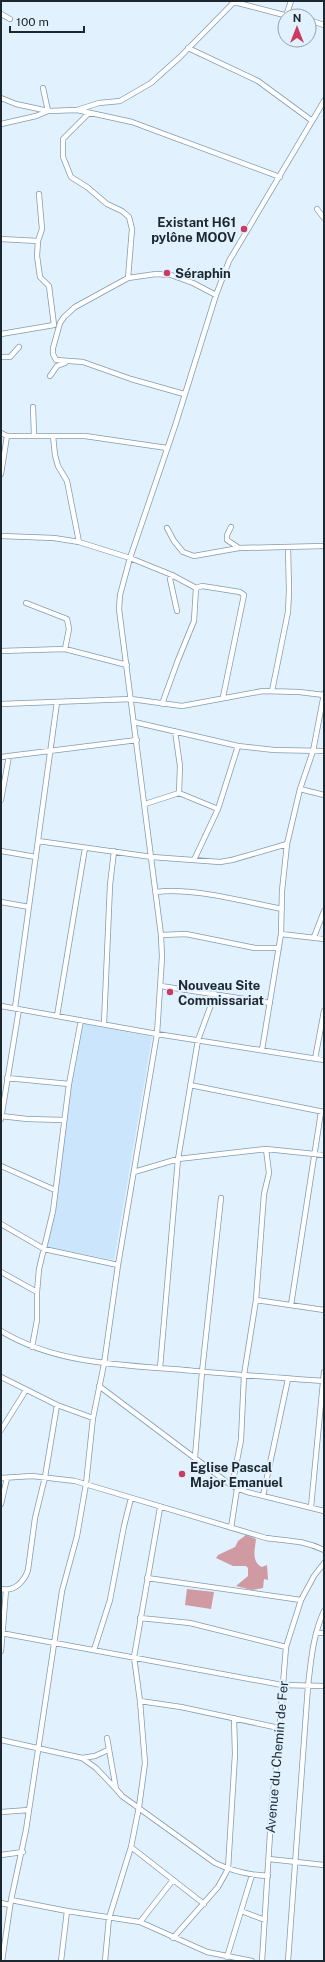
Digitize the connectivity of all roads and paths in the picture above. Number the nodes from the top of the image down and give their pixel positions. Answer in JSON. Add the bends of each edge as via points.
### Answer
{"nodes":[{"id":1,"x":277,"y":13,"type":"edge"},
{"id":2,"x":1,"y":14,"type":"edge"},
{"id":3,"x":10,"y":19,"type":"dead end"},
{"id":4,"x":188,"y":48,"type":"junction"},
{"id":5,"x":43,"y":88,"type":"dead end"},
{"id":6,"x":1,"y":98,"type":"edge"},
{"id":7,"x":324,"y":100,"type":"edge"},
{"id":8,"x":77,"y":110,"type":"junction"},
{"id":9,"x":48,"y":111,"type":"junction"},
{"id":10,"x":89,"y":113,"type":"junction"},
{"id":11,"x":311,"y":120,"type":"junction"},
{"id":12,"x":1,"y":124,"type":"edge"},
{"id":13,"x":280,"y":177,"type":"junction"},
{"id":14,"x":39,"y":194,"type":"dead end"},
{"id":15,"x":317,"y":209,"type":"dead end"},
{"id":16,"x":324,"y":218,"type":"edge"},
{"id":17,"x":1,"y":239,"type":"edge"},
{"id":18,"x":38,"y":241,"type":"junction"},
{"id":19,"x":128,"y":278,"type":"junction"},
{"id":20,"x":216,"y":295,"type":"junction"},
{"id":21,"x":60,"y":323,"type":"junction"},
{"id":22,"x":54,"y":324,"type":"junction"},
{"id":23,"x":1,"y":334,"type":"edge"},
{"id":24,"x":19,"y":347,"type":"dead end"},
{"id":25,"x":1,"y":357,"type":"edge"},
{"id":26,"x":57,"y":363,"type":"junction"},
{"id":27,"x":50,"y":376,"type":"dead end"},
{"id":28,"x":184,"y":394,"type":"junction"},
{"id":29,"x":33,"y":407,"type":"dead end"},
{"id":30,"x":1,"y":433,"type":"edge"},
{"id":31,"x":34,"y":435,"type":"junction"},
{"id":32,"x":7,"y":436,"type":"junction"},
{"id":33,"x":53,"y":436,"type":"junction"},
{"id":34,"x":167,"y":448,"type":"junction"},
{"id":35,"x":1,"y":474,"type":"edge"},
{"id":36,"x":231,"y":527,"type":"dead end"},
{"id":37,"x":167,"y":528,"type":"dead end"},
{"id":38,"x":1,"y":536,"type":"edge"},
{"id":39,"x":79,"y":542,"type":"junction"},
{"id":40,"x":324,"y":546,"type":"edge"},
{"id":41,"x":288,"y":547,"type":"junction"},
{"id":42,"x":239,"y":548,"type":"junction"},
{"id":43,"x":130,"y":558,"type":"junction"},
{"id":44,"x":172,"y":575,"type":"junction"},
{"id":45,"x":196,"y":588,"type":"junction"},
{"id":46,"x":26,"y":603,"type":"dead end"},
{"id":47,"x":177,"y":611,"type":"dead end"},
{"id":48,"x":65,"y":649,"type":"junction"},
{"id":49,"x":1,"y":651,"type":"edge"},
{"id":50,"x":127,"y":665,"type":"junction"},
{"id":51,"x":272,"y":691,"type":"junction"},
{"id":52,"x":324,"y":695,"type":"edge"},
{"id":53,"x":223,"y":698,"type":"junction"},
{"id":54,"x":131,"y":700,"type":"junction"},
{"id":55,"x":57,"y":702,"type":"junction"},
{"id":56,"x":1,"y":704,"type":"edge"},
{"id":57,"x":162,"y":704,"type":"junction"},
{"id":58,"x":134,"y":722,"type":"junction"},
{"id":59,"x":174,"y":731,"type":"junction"},
{"id":60,"x":137,"y":740,"type":"junction"},
{"id":61,"x":238,"y":746,"type":"junction"},
{"id":62,"x":313,"y":750,"type":"junction"},
{"id":63,"x":49,"y":751,"type":"junction"},
{"id":64,"x":324,"y":751,"type":"edge"},
{"id":65,"x":1,"y":756,"type":"edge"},
{"id":66,"x":9,"y":756,"type":"junction"},
{"id":67,"x":300,"y":789,"type":"junction"},
{"id":68,"x":179,"y":793,"type":"junction"},
{"id":69,"x":324,"y":795,"type":"edge"},
{"id":70,"x":1,"y":800,"type":"edge"},
{"id":71,"x":145,"y":804,"type":"junction"},
{"id":72,"x":218,"y":809,"type":"junction"},
{"id":73,"x":38,"y":841,"type":"junction"},
{"id":74,"x":287,"y":844,"type":"junction"},
{"id":75,"x":85,"y":848,"type":"junction"},
{"id":76,"x":1,"y":851,"type":"edge"},
{"id":77,"x":114,"y":851,"type":"junction"},
{"id":78,"x":36,"y":857,"type":"junction"},
{"id":79,"x":152,"y":857,"type":"junction"},
{"id":80,"x":194,"y":860,"type":"junction"},
{"id":81,"x":156,"y":892,"type":"junction"},
{"id":82,"x":1,"y":902,"type":"edge"},
{"id":83,"x":29,"y":907,"type":"junction"},
{"id":84,"x":282,"y":908,"type":"junction"},
{"id":85,"x":324,"y":911,"type":"edge"},
{"id":86,"x":281,"y":934,"type":"junction"},
{"id":87,"x":161,"y":935,"type":"junction"},
{"id":88,"x":314,"y":937,"type":"junction"},
{"id":89,"x":324,"y":939,"type":"edge"},
{"id":90,"x":279,"y":948,"type":"junction"},
{"id":91,"x":161,"y":986,"type":"junction"},
{"id":92,"x":215,"y":994,"type":"junction"},
{"id":93,"x":270,"y":1003,"type":"junction"},
{"id":94,"x":1,"y":1006,"type":"edge"},
{"id":95,"x":17,"y":1009,"type":"junction"},
{"id":96,"x":324,"y":1011,"type":"edge"},
{"id":97,"x":57,"y":1016,"type":"junction"},
{"id":98,"x":81,"y":1020,"type":"junction"},
{"id":99,"x":104,"y":1024,"type":"junction"},
{"id":100,"x":157,"y":1034,"type":"junction"},
{"id":101,"x":198,"y":1040,"type":"junction"},
{"id":102,"x":262,"y":1050,"type":"junction"},
{"id":103,"x":315,"y":1059,"type":"junction"},
{"id":104,"x":324,"y":1060,"type":"edge"},
{"id":105,"x":7,"y":1078,"type":"junction"},
{"id":106,"x":69,"y":1084,"type":"junction"},
{"id":107,"x":190,"y":1085,"type":"junction"},
{"id":108,"x":323,"y":1112,"type":"edge"},
{"id":109,"x":1,"y":1117,"type":"edge"},
{"id":110,"x":64,"y":1120,"type":"junction"},
{"id":111,"x":266,"y":1149,"type":"junction"},
{"id":112,"x":315,"y":1154,"type":"junction"},
{"id":113,"x":324,"y":1155,"type":"edge"},
{"id":114,"x":178,"y":1159,"type":"junction"},
{"id":115,"x":1,"y":1166,"type":"edge"},
{"id":116,"x":134,"y":1172,"type":"junction"},
{"id":117,"x":55,"y":1190,"type":"junction"},
{"id":118,"x":221,"y":1198,"type":"dead end"},
{"id":119,"x":1,"y":1224,"type":"edge"},
{"id":120,"x":44,"y":1249,"type":"junction"},
{"id":121,"x":118,"y":1265,"type":"junction"},
{"id":122,"x":1,"y":1272,"type":"edge"},
{"id":123,"x":37,"y":1292,"type":"junction"},
{"id":124,"x":256,"y":1300,"type":"junction"},
{"id":125,"x":291,"y":1305,"type":"junction"},
{"id":126,"x":324,"y":1310,"type":"edge"},
{"id":127,"x":1,"y":1331,"type":"edge"},
{"id":128,"x":32,"y":1347,"type":"junction"},
{"id":129,"x":104,"y":1364,"type":"junction"},
{"id":130,"x":160,"y":1368,"type":"junction"},
{"id":131,"x":202,"y":1372,"type":"junction"},
{"id":132,"x":324,"y":1372,"type":"edge"},
{"id":133,"x":244,"y":1375,"type":"junction"},
{"id":134,"x":1,"y":1376,"type":"edge"},
{"id":135,"x":288,"y":1379,"type":"junction"},
{"id":136,"x":324,"y":1381,"type":"edge"},
{"id":137,"x":99,"y":1386,"type":"junction"},
{"id":138,"x":26,"y":1390,"type":"junction"},
{"id":139,"x":57,"y":1405,"type":"junction"},
{"id":140,"x":93,"y":1418,"type":"junction"},
{"id":141,"x":1,"y":1430,"type":"edge"},
{"id":142,"x":195,"y":1457,"type":"junction"},
{"id":143,"x":45,"y":1477,"type":"junction"},
{"id":144,"x":1,"y":1478,"type":"edge"},
{"id":145,"x":7,"y":1478,"type":"junction"},
{"id":146,"x":86,"y":1484,"type":"junction"},
{"id":147,"x":235,"y":1487,"type":"junction"},
{"id":148,"x":263,"y":1496,"type":"junction"},
{"id":149,"x":131,"y":1498,"type":"junction"},
{"id":150,"x":1,"y":1504,"type":"edge"},
{"id":151,"x":160,"y":1508,"type":"junction"},
{"id":152,"x":311,"y":1508,"type":"junction"},
{"id":153,"x":324,"y":1511,"type":"edge"},
{"id":154,"x":230,"y":1528,"type":"junction"},
{"id":155,"x":324,"y":1550,"type":"edge"},
{"id":156,"x":324,"y":1563,"type":"edge"},
{"id":157,"x":147,"y":1578,"type":"junction"},
{"id":158,"x":1,"y":1589,"type":"edge"},
{"id":159,"x":6,"y":1590,"type":"junction"},
{"id":160,"x":301,"y":1600,"type":"junction"},
{"id":161,"x":324,"y":1611,"type":"edge"},
{"id":162,"x":140,"y":1618,"type":"junction"},
{"id":163,"x":2,"y":1633,"type":"edge"},
{"id":164,"x":316,"y":1633,"type":"junction"},
{"id":165,"x":324,"y":1633,"type":"edge"},
{"id":166,"x":55,"y":1644,"type":"junction"},
{"id":167,"x":286,"y":1647,"type":"junction"},
{"id":168,"x":1,"y":1650,"type":"edge"},
{"id":169,"x":94,"y":1650,"type":"junction"},
{"id":170,"x":134,"y":1657,"type":"junction"},
{"id":171,"x":282,"y":1685,"type":"junction"},
{"id":172,"x":308,"y":1686,"type":"junction"},
{"id":173,"x":324,"y":1686,"type":"edge"},
{"id":174,"x":140,"y":1701,"type":"junction"},
{"id":175,"x":234,"y":1718,"type":"junction"},
{"id":176,"x":279,"y":1728,"type":"junction"},
{"id":177,"x":107,"y":1738,"type":"dead end"},
{"id":178,"x":1,"y":1740,"type":"edge"},
{"id":179,"x":38,"y":1749,"type":"junction"},
{"id":180,"x":108,"y":1750,"type":"junction"},
{"id":181,"x":82,"y":1758,"type":"junction"},
{"id":182,"x":116,"y":1789,"type":"junction"},
{"id":183,"x":139,"y":1807,"type":"junction"},
{"id":184,"x":29,"y":1810,"type":"junction"},
{"id":185,"x":1,"y":1812,"type":"edge"},
{"id":186,"x":131,"y":1847,"type":"junction"},
{"id":187,"x":23,"y":1852,"type":"junction"},
{"id":188,"x":1,"y":1855,"type":"edge"},
{"id":189,"x":269,"y":1859,"type":"junction"},
{"id":190,"x":296,"y":1862,"type":"junction"},
{"id":191,"x":324,"y":1865,"type":"edge"},
{"id":192,"x":228,"y":1869,"type":"junction"},
{"id":193,"x":252,"y":1875,"type":"junction"},
{"id":194,"x":268,"y":1876,"type":"junction"},
{"id":195,"x":173,"y":1880,"type":"junction"},
{"id":196,"x":10,"y":1902,"type":"junction"},
{"id":197,"x":1,"y":1903,"type":"edge"},
{"id":198,"x":204,"y":1904,"type":"junction"},
{"id":199,"x":67,"y":1911,"type":"junction"},
{"id":200,"x":241,"y":1911,"type":"junction"},
{"id":201,"x":109,"y":1918,"type":"junction"},
{"id":202,"x":265,"y":1920,"type":"junction"},
{"id":203,"x":140,"y":1922,"type":"junction"},
{"id":204,"x":173,"y":1938,"type":"junction"},
{"id":205,"x":2,"y":1943,"type":"edge"},
{"id":206,"x":227,"y":1957,"type":"junction"},
{"id":207,"x":2,"y":1961,"type":"edge"},
{"id":208,"x":61,"y":1961,"type":"edge"},
{"id":209,"x":105,"y":1961,"type":"edge"},
{"id":210,"x":252,"y":1961,"type":"edge"},
{"id":211,"x":262,"y":1961,"type":"edge"},
{"id":212,"x":288,"y":1961,"type":"edge"}],
"edges":[{"from":1,"to":4,"type":"street","via":[[233,3]]},
{"from":2,"to":3,"type":"street"},
{"from":4,"to":8,"type":"street","via":[[159,77],[126,98],[89,105]]},
{"from":4,"to":11,"type":"street","via":[[258,81]]},
{"from":5,"to":9,"type":"street"},
{"from":6,"to":9,"type":"street"},
{"from":7,"to":11,"type":"street"},
{"from":8,"to":9,"type":"street"},
{"from":8,"to":10,"type":"street"},
{"from":9,"to":12,"type":"street"},
{"from":10,"to":13,"type":"street","via":[[144,126]]},
{"from":10,"to":19,"type":"street","via":[[63,139],[64,162],[73,179],[129,217],[132,228]]},
{"from":11,"to":13,"type":"street"},
{"from":13,"to":20,"type":"street","via":[[229,261]]},
{"from":14,"to":18,"type":"street","via":[[42,229]]},
{"from":15,"to":16,"type":"street"},
{"from":17,"to":18,"type":"street"},
{"from":18,"to":22,"type":"street","via":[[40,274],[48,286]]},
{"from":19,"to":20,"type":"street","via":[[156,274],[171,275]]},
{"from":19,"to":21,"type":"street","via":[[75,307]]},
{"from":20,"to":28,"type":"street"},
{"from":21,"to":22,"type":"street"},
{"from":21,"to":26,"type":"street","via":[[53,351]]},
{"from":22,"to":23,"type":"street"},
{"from":24,"to":25,"type":"street","via":[[10,356]]},
{"from":26,"to":27,"type":"street"},
{"from":26,"to":28,"type":"street","via":[[83,362]]},
{"from":28,"to":34,"type":"street"},
{"from":29,"to":31,"type":"street"},
{"from":30,"to":32,"type":"street"},
{"from":31,"to":32,"type":"street"},
{"from":31,"to":33,"type":"street"},
{"from":32,"to":35,"type":"street"},
{"from":33,"to":34,"type":"street","via":[[84,436]]},
{"from":33,"to":39,"type":"street","via":[[58,466],[67,481]]},
{"from":34,"to":43,"type":"street"},
{"from":36,"to":42,"type":"street","via":[[227,540]]},
{"from":37,"to":42,"type":"street","via":[[174,541],[188,556],[201,556]]},
{"from":38,"to":39,"type":"street","via":[[54,538]]},
{"from":39,"to":43,"type":"street"},
{"from":40,"to":41,"type":"street"},
{"from":41,"to":42,"type":"street"},
{"from":41,"to":51,"type":"street","via":[[288,612]]},
{"from":43,"to":44,"type":"street"},
{"from":43,"to":50,"type":"street","via":[[119,609]]},
{"from":44,"to":45,"type":"street"},
{"from":44,"to":47,"type":"street","via":[[170,579]]},
{"from":45,"to":53,"type":"street","via":[[202,586],[240,592],[244,595]]},
{"from":45,"to":57,"type":"street","via":[[194,622]]},
{"from":46,"to":48,"type":"street","via":[[67,620],[69,629]]},
{"from":48,"to":49,"type":"street"},
{"from":48,"to":50,"type":"street"},
{"from":50,"to":54,"type":"street"},
{"from":51,"to":52,"type":"street"},
{"from":51,"to":53,"type":"street"},
{"from":52,"to":62,"type":"street"},
{"from":53,"to":57,"type":"street","via":[[190,706]]},
{"from":54,"to":55,"type":"street"},
{"from":54,"to":57,"type":"street"},
{"from":54,"to":58,"type":"street"},
{"from":55,"to":56,"type":"street"},
{"from":55,"to":63,"type":"street"},
{"from":58,"to":59,"type":"street"},
{"from":58,"to":60,"type":"street"},
{"from":59,"to":61,"type":"street"},
{"from":59,"to":68,"type":"street","via":[[180,766]]},
{"from":60,"to":63,"type":"street"},
{"from":60,"to":71,"type":"street"},
{"from":61,"to":62,"type":"street","via":[[274,750]]},
{"from":61,"to":72,"type":"street"},
{"from":62,"to":64,"type":"street"},
{"from":62,"to":67,"type":"street"},
{"from":63,"to":66,"type":"street"},
{"from":63,"to":73,"type":"street"},
{"from":65,"to":66,"type":"street"},
{"from":66,"to":70,"type":"street"},
{"from":67,"to":69,"type":"street"},
{"from":67,"to":74,"type":"street"},
{"from":68,"to":71,"type":"street"},
{"from":68,"to":72,"type":"street"},
{"from":71,"to":79,"type":"street"},
{"from":72,"to":80,"type":"street"},
{"from":73,"to":75,"type":"street"},
{"from":73,"to":78,"type":"street"},
{"from":74,"to":80,"type":"street","via":[[232,860]]},
{"from":74,"to":84,"type":"street"},
{"from":75,"to":77,"type":"street"},
{"from":75,"to":97,"type":"street"},
{"from":76,"to":78,"type":"street"},
{"from":77,"to":79,"type":"street"},
{"from":77,"to":99,"type":"street","via":[[110,885]]},
{"from":78,"to":83,"type":"street"},
{"from":79,"to":80,"type":"street"},
{"from":79,"to":81,"type":"street"},
{"from":81,"to":84,"type":"street","via":[[168,890],[199,893]]},
{"from":81,"to":87,"type":"street"},
{"from":82,"to":83,"type":"street"},
{"from":83,"to":95,"type":"street"},
{"from":84,"to":86,"type":"street"},
{"from":85,"to":88,"type":"street"},
{"from":86,"to":88,"type":"street"},
{"from":86,"to":90,"type":"street"},
{"from":87,"to":90,"type":"street","via":[[186,934],[255,948]]},
{"from":87,"to":91,"type":"street"},
{"from":88,"to":89,"type":"street"},
{"from":90,"to":93,"type":"street"},
{"from":91,"to":92,"type":"street"},
{"from":91,"to":100,"type":"street"},
{"from":92,"to":93,"type":"street"},
{"from":92,"to":101,"type":"street"},
{"from":93,"to":102,"type":"street"},
{"from":94,"to":95,"type":"street"},
{"from":95,"to":97,"type":"street"},
{"from":95,"to":105,"type":"street"},
{"from":96,"to":103,"type":"street"},
{"from":97,"to":98,"type":"street"},
{"from":98,"to":99,"type":"street"},
{"from":98,"to":106,"type":"street"},
{"from":99,"to":100,"type":"street"},
{"from":100,"to":101,"type":"street"},
{"from":100,"to":116,"type":"street"},
{"from":101,"to":102,"type":"street"},
{"from":101,"to":107,"type":"street"},
{"from":102,"to":103,"type":"street"},
{"from":103,"to":104,"type":"street"},
{"from":105,"to":106,"type":"street"},
{"from":105,"to":109,"type":"street"},
{"from":106,"to":110,"type":"street"},
{"from":107,"to":108,"type":"street"},
{"from":107,"to":114,"type":"street"},
{"from":108,"to":112,"type":"street"},
{"from":109,"to":110,"type":"street"},
{"from":110,"to":117,"type":"street"},
{"from":111,"to":112,"type":"street"},
{"from":111,"to":114,"type":"street"},
{"from":111,"to":124,"type":"street","via":[[269,1173],[264,1194]]},
{"from":112,"to":113,"type":"street"},
{"from":112,"to":125,"type":"street"},
{"from":114,"to":116,"type":"street"},
{"from":114,"to":130,"type":"street"},
{"from":115,"to":117,"type":"street"},
{"from":116,"to":121,"type":"street"},
{"from":117,"to":120,"type":"street"},
{"from":118,"to":131,"type":"street"},
{"from":119,"to":120,"type":"street"},
{"from":120,"to":121,"type":"street"},
{"from":120,"to":123,"type":"street"},
{"from":121,"to":129,"type":"street"},
{"from":122,"to":123,"type":"street"},
{"from":123,"to":128,"type":"street","via":[[37,1320]]},
{"from":124,"to":125,"type":"street"},
{"from":124,"to":133,"type":"street"},
{"from":125,"to":126,"type":"street"},
{"from":127,"to":128,"type":"street"},
{"from":128,"to":129,"type":"street"},
{"from":129,"to":130,"type":"street"},
{"from":129,"to":137,"type":"street"},
{"from":130,"to":131,"type":"street"},
{"from":131,"to":133,"type":"street"},
{"from":131,"to":142,"type":"street"},
{"from":132,"to":136,"type":"street"},
{"from":133,"to":135,"type":"street"},
{"from":133,"to":147,"type":"street","via":[[242,1440]]},
{"from":134,"to":138,"type":"street"},
{"from":135,"to":136,"type":"street"},
{"from":135,"to":148,"type":"street"},
{"from":136,"to":152,"type":"street"},
{"from":137,"to":140,"type":"street"},
{"from":137,"to":142,"type":"street"},
{"from":138,"to":139,"type":"street"},
{"from":138,"to":141,"type":"street"},
{"from":139,"to":140,"type":"street"},
{"from":139,"to":143,"type":"street"},
{"from":140,"to":146,"type":"street"},
{"from":142,"to":147,"type":"street"},
{"from":143,"to":145,"type":"street"},
{"from":143,"to":146,"type":"street"},
{"from":143,"to":159,"type":"street","via":[[25,1578],[18,1586]]},
{"from":144,"to":145,"type":"street"},
{"from":145,"to":150,"type":"street"},
{"from":146,"to":149,"type":"street"},
{"from":146,"to":166,"type":"street","via":[[77,1536],[62,1591]]},
{"from":147,"to":148,"type":"street"},
{"from":147,"to":154,"type":"street"},
{"from":148,"to":152,"type":"street"},
{"from":149,"to":151,"type":"street"},
{"from":149,"to":169,"type":"street","via":[[110,1600]]},
{"from":151,"to":154,"type":"street"},
{"from":151,"to":157,"type":"street"},
{"from":152,"to":153,"type":"street"},
{"from":154,"to":155,"type":"street","via":[[266,1538],[310,1543]]},
{"from":156,"to":160,"type":"street","name":"Avenue du Chemin de Fer"},
{"from":157,"to":160,"type":"street"},
{"from":157,"to":162,"type":"street"},
{"from":158,"to":159,"type":"street"},
{"from":159,"to":163,"type":"street"},
{"from":160,"to":167,"type":"street","name":"Avenue du Chemin de Fer"},
{"from":161,"to":164,"type":"street","name":"Avenue du Chemin de Fer"},
{"from":162,"to":167,"type":"street","via":[[190,1623]]},
{"from":162,"to":170,"type":"street"},
{"from":163,"to":166,"type":"street"},
{"from":163,"to":168,"type":"street"},
{"from":164,"to":165,"type":"street"},
{"from":164,"to":172,"type":"street","name":"Avenue du Chemin de Fer"},
{"from":166,"to":169,"type":"street"},
{"from":166,"to":179,"type":"street"},
{"from":167,"to":171,"type":"street","name":"Avenue du Chemin de Fer"},
{"from":169,"to":170,"type":"street"},
{"from":170,"to":171,"type":"street"},
{"from":170,"to":174,"type":"street"},
{"from":171,"to":172,"type":"street"},
{"from":171,"to":176,"type":"street","name":"Avenue du Chemin de Fer"},
{"from":172,"to":173,"type":"street"},
{"from":172,"to":190,"type":"street","name":"Avenue du Chemin de Fer"},
{"from":174,"to":175,"type":"street","via":[[181,1706]]},
{"from":174,"to":183,"type":"street","via":[[144,1763]]},
{"from":175,"to":176,"type":"street"},
{"from":175,"to":192,"type":"street","via":[[235,1754]]},
{"from":176,"to":189,"type":"street","name":"Avenue du Chemin de Fer"},
{"from":177,"to":180,"type":"street"},
{"from":178,"to":179,"type":"street"},
{"from":179,"to":181,"type":"street"},
{"from":179,"to":184,"type":"street"},
{"from":180,"to":181,"type":"street"},
{"from":180,"to":182,"type":"street"},
{"from":181,"to":182,"type":"street","via":[[96,1768]]},
{"from":182,"to":183,"type":"street"},
{"from":183,"to":186,"type":"street"},
{"from":183,"to":192,"type":"street","via":[[201,1854]]},
{"from":184,"to":185,"type":"street"},
{"from":184,"to":187,"type":"street"},
{"from":186,"to":195,"type":"street"},
{"from":186,"to":201,"type":"street"},
{"from":187,"to":188,"type":"street"},
{"from":187,"to":196,"type":"street"},
{"from":189,"to":190,"type":"street"},
{"from":189,"to":194,"type":"street","name":"Avenue du Chemin de Fer"},
{"from":190,"to":191,"type":"street"},
{"from":190,"to":212,"type":"street","name":"Avenue du Chemin de Fer"},
{"from":192,"to":193,"type":"street"},
{"from":192,"to":198,"type":"street"},
{"from":193,"to":194,"type":"street"},
{"from":193,"to":200,"type":"street"},
{"from":194,"to":202,"type":"street","name":"Avenue du Chemin de Fer"},
{"from":195,"to":198,"type":"street"},
{"from":195,"to":203,"type":"street"},
{"from":196,"to":197,"type":"street"},
{"from":196,"to":199,"type":"street"},
{"from":196,"to":205,"type":"street"},
{"from":198,"to":204,"type":"street"},
{"from":199,"to":201,"type":"street"},
{"from":199,"to":208,"type":"street"},
{"from":200,"to":202,"type":"street"},
{"from":200,"to":206,"type":"street"},
{"from":201,"to":203,"type":"street"},
{"from":201,"to":209,"type":"street"},
{"from":202,"to":211,"type":"street","name":"Avenue du Chemin de Fer"},
{"from":203,"to":204,"type":"street"},
{"from":204,"to":206,"type":"street","via":[[206,1952]]},
{"from":205,"to":207,"type":"street"},
{"from":206,"to":210,"type":"street"}]}
